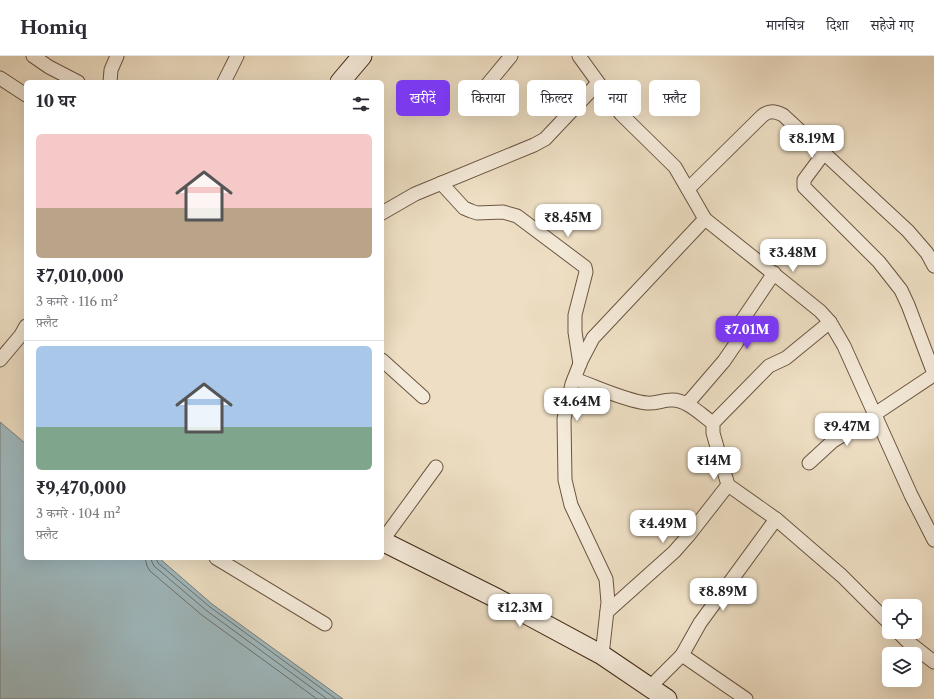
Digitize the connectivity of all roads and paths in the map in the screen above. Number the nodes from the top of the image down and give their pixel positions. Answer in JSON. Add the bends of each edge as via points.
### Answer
{"nodes":[{"id":1,"x":33,"y":56,"type":"edge"},
{"id":2,"x":117,"y":56,"type":"edge"},
{"id":3,"x":237,"y":56,"type":"edge"},
{"id":4,"x":362,"y":56,"type":"edge"},
{"id":5,"x":511,"y":56,"type":"edge"},
{"id":6,"x":579,"y":56,"type":"edge"},
{"id":7,"x":0,"y":78,"type":"edge"},
{"id":8,"x":74,"y":80,"type":"edge"},
{"id":9,"x":110,"y":80,"type":"edge"},
{"id":10,"x":225,"y":80,"type":"edge"},
{"id":11,"x":342,"y":80,"type":"edge"},
{"id":12,"x":491,"y":80,"type":"edge"},
{"id":13,"x":597,"y":80,"type":"edge"},
{"id":14,"x":594,"y":86,"type":"edge"},
{"id":15,"x":24,"y":94,"type":"edge"},
{"id":16,"x":623,"y":116,"type":"edge"},
{"id":17,"x":824,"y":153,"type":"junction"},
{"id":18,"x":441,"y":183,"type":"junction"},
{"id":19,"x":688,"y":190,"type":"junction"},
{"id":20,"x":384,"y":212,"type":"edge"},
{"id":21,"x":705,"y":219,"type":"junction"},
{"id":22,"x":934,"y":266,"type":"edge"},
{"id":23,"x":774,"y":273,"type":"junction"},
{"id":24,"x":830,"y":322,"type":"junction"},
{"id":25,"x":24,"y":330,"type":"edge"},
{"id":26,"x":0,"y":360,"type":"edge"},
{"id":27,"x":384,"y":362,"type":"edge"},
{"id":28,"x":580,"y":364,"type":"junction"},
{"id":29,"x":574,"y":379,"type":"junction"},
{"id":30,"x":423,"y":397,"type":"dead end"},
{"id":31,"x":687,"y":404,"type":"junction"},
{"id":32,"x":876,"y":417,"type":"junction"},
{"id":33,"x":713,"y":423,"type":"junction"},
{"id":34,"x":809,"y":462,"type":"dead end"},
{"id":35,"x":436,"y":467,"type":"dead end"},
{"id":36,"x":728,"y":485,"type":"junction"},
{"id":37,"x":776,"y":519,"type":"junction"},
{"id":38,"x":384,"y":538,"type":"edge"},
{"id":39,"x":934,"y":540,"type":"edge"},
{"id":40,"x":384,"y":542,"type":"edge"},
{"id":41,"x":219,"y":560,"type":"edge"},
{"id":42,"x":607,"y":612,"type":"junction"},
{"id":43,"x":882,"y":616,"type":"edge"},
{"id":44,"x":325,"y":624,"type":"dead end"},
{"id":45,"x":905,"y":639,"type":"edge"},
{"id":46,"x":602,"y":655,"type":"junction"},
{"id":47,"x":682,"y":655,"type":"junction"},
{"id":48,"x":934,"y":662,"type":"edge"},
{"id":49,"x":650,"y":687,"type":"junction"},
{"id":50,"x":667,"y":699,"type":"edge"},
{"id":51,"x":746,"y":699,"type":"edge"}],
"edges":[{"from":1,"to":8,"type":"street"},
{"from":2,"to":9,"type":"street"},
{"from":3,"to":10,"type":"street"},
{"from":4,"to":11,"type":"main road"},
{"from":5,"to":12,"type":"street"},
{"from":6,"to":13,"type":"street"},
{"from":7,"to":15,"type":"street"},
{"from":14,"to":18,"type":"street","via":[[545,139]]},
{"from":16,"to":19,"type":"street","via":[[675,167]]},
{"from":17,"to":19,"type":"street","via":[[783,115],[770,111]]},
{"from":17,"to":22,"type":"street","via":[[908,231],[927,253]]},
{"from":17,"to":32,"type":"street","via":[[804,180],[805,190],[879,262],[901,290],[933,371],[932,376]]},
{"from":18,"to":20,"type":"street"},
{"from":18,"to":28,"type":"street","via":[[464,208],[477,213],[503,212],[517,216],[585,267],[575,315]]},
{"from":19,"to":21,"type":"street"},
{"from":21,"to":23,"type":"street"},
{"from":21,"to":28,"type":"street","via":[[593,338]]},
{"from":23,"to":24,"type":"street"},
{"from":23,"to":31,"type":"street","via":[[739,325],[737,342]]},
{"from":24,"to":32,"type":"street","via":[[844,346]]},
{"from":24,"to":33,"type":"street","via":[[786,358],[769,366]]},
{"from":25,"to":26,"type":"street"},
{"from":27,"to":30,"type":"street"},
{"from":28,"to":29,"type":"street"},
{"from":29,"to":31,"type":"street","via":[[647,404],[673,400]]},
{"from":29,"to":42,"type":"street","via":[[564,418],[565,480],[571,506],[606,579]]},
{"from":31,"to":33,"type":"street"},
{"from":32,"to":34,"type":"street","via":[[833,441]]},
{"from":32,"to":39,"type":"street"},
{"from":33,"to":36,"type":"street","via":[[713,433]]},
{"from":35,"to":38,"type":"street"},
{"from":36,"to":37,"type":"street"},
{"from":36,"to":42,"type":"street","via":[[674,552]]},
{"from":37,"to":43,"type":"street","via":[[842,576]]},
{"from":37,"to":47,"type":"street","via":[[700,623]]},
{"from":40,"to":46,"type":"main road"},
{"from":41,"to":44,"type":"street"},
{"from":42,"to":46,"type":"street"},
{"from":45,"to":48,"type":"street"},
{"from":46,"to":49,"type":"main road"},
{"from":47,"to":49,"type":"street"},
{"from":47,"to":51,"type":"street"},
{"from":49,"to":50,"type":"main road"}]}
